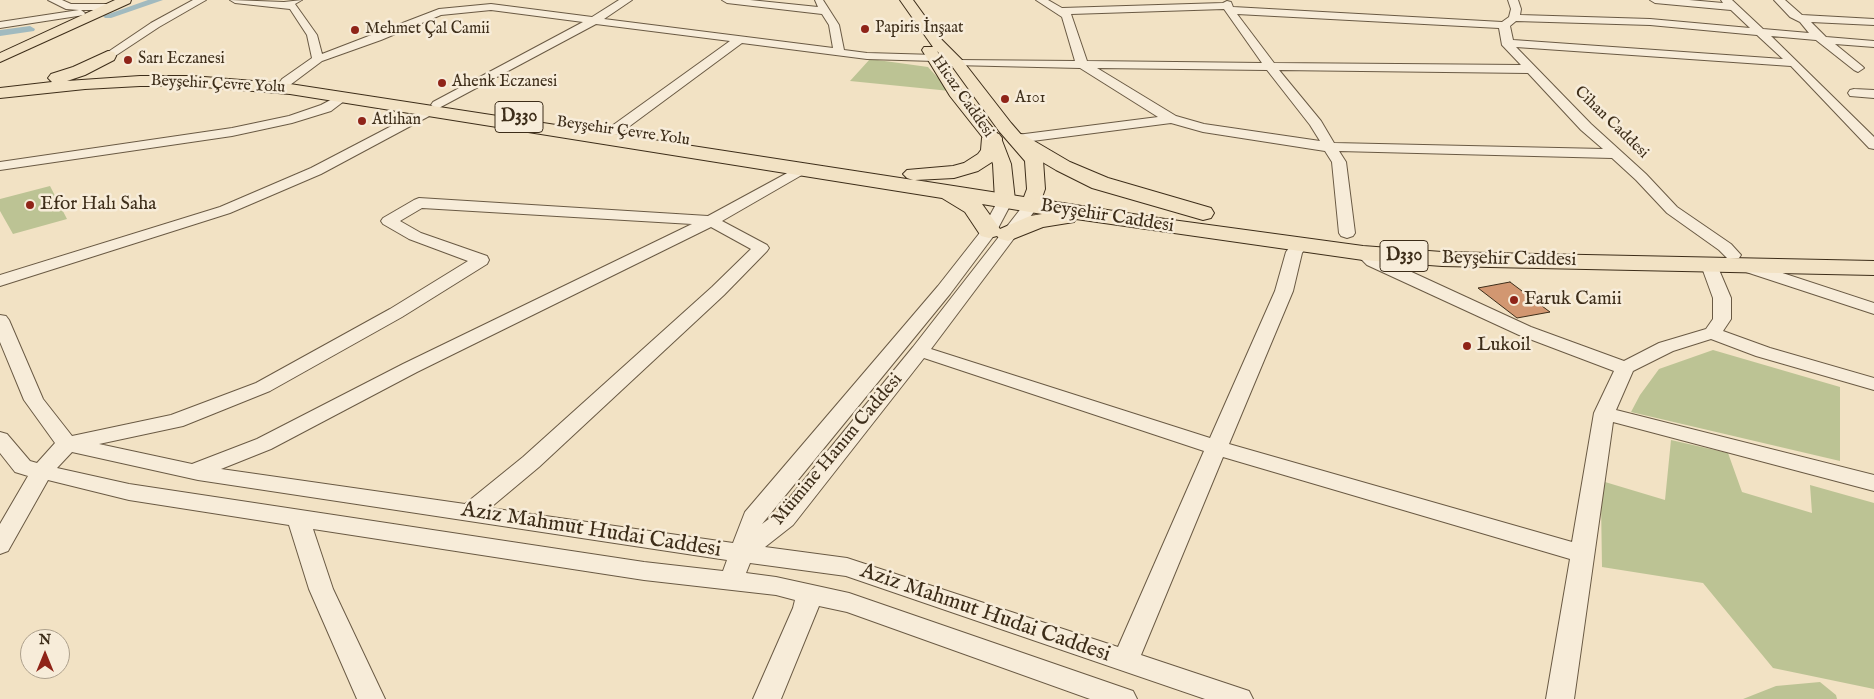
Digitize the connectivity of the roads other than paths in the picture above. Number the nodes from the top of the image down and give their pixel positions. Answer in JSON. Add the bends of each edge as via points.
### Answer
{"nodes":[{"id":1,"x":53,"y":0,"type":"edge"},
{"id":2,"x":65,"y":0,"type":"edge"},
{"id":3,"x":201,"y":0,"type":"edge"},
{"id":4,"x":237,"y":0,"type":"edge"},
{"id":5,"x":298,"y":0,"type":"edge"},
{"id":6,"x":628,"y":0,"type":"edge"},
{"id":7,"x":727,"y":0,"type":"edge"},
{"id":8,"x":818,"y":0,"type":"edge"},
{"id":9,"x":893,"y":0,"type":"edge"},
{"id":10,"x":906,"y":0,"type":"edge"},
{"id":11,"x":1041,"y":0,"type":"edge"},
{"id":12,"x":1513,"y":0,"type":"edge"},
{"id":13,"x":1655,"y":0,"type":"edge"},
{"id":14,"x":1779,"y":0,"type":"edge"},
{"id":15,"x":475,"y":1,"type":"edge"},
{"id":16,"x":1729,"y":3,"type":"edge"},
{"id":17,"x":106,"y":5,"type":"edge"},
{"id":18,"x":286,"y":5,"type":"junction"},
{"id":19,"x":461,"y":5,"type":"edge"},
{"id":20,"x":1227,"y":5,"type":"edge"},
{"id":21,"x":825,"y":10,"type":"junction"},
{"id":22,"x":1060,"y":11,"type":"junction"},
{"id":23,"x":1799,"y":18,"type":"junction"},
{"id":24,"x":595,"y":20,"type":"junction"},
{"id":25,"x":1509,"y":22,"type":"junction"},
{"id":26,"x":1874,"y":22,"type":"edge"},
{"id":27,"x":0,"y":25,"type":"edge"},
{"id":28,"x":1758,"y":32,"type":"junction"},
{"id":29,"x":740,"y":39,"type":"junction"},
{"id":30,"x":1821,"y":39,"type":"junction"},
{"id":31,"x":1507,"y":43,"type":"junction"},
{"id":32,"x":1874,"y":44,"type":"edge"},
{"id":33,"x":0,"y":49,"type":"edge"},
{"id":34,"x":839,"y":52,"type":"junction"},
{"id":35,"x":108,"y":56,"type":"junction"},
{"id":36,"x":0,"y":58,"type":"edge"},
{"id":37,"x":935,"y":58,"type":"junction"},
{"id":38,"x":318,"y":59,"type":"junction"},
{"id":39,"x":957,"y":63,"type":"junction"},
{"id":40,"x":1794,"y":63,"type":"junction"},
{"id":41,"x":1082,"y":64,"type":"junction"},
{"id":42,"x":1271,"y":68,"type":"junction"},
{"id":43,"x":1858,"y":68,"type":"dead end"},
{"id":44,"x":1531,"y":69,"type":"junction"},
{"id":45,"x":106,"y":75,"type":"junction"},
{"id":46,"x":55,"y":78,"type":"junction"},
{"id":47,"x":286,"y":82,"type":"junction"},
{"id":48,"x":4,"y":85,"type":"edge"},
{"id":49,"x":1854,"y":93,"type":"dead end"},
{"id":50,"x":1874,"y":94,"type":"edge"},
{"id":51,"x":342,"y":98,"type":"junction"},
{"id":52,"x":433,"y":108,"type":"junction"},
{"id":53,"x":1171,"y":119,"type":"junction"},
{"id":54,"x":614,"y":131,"type":"junction"},
{"id":55,"x":992,"y":138,"type":"junction"},
{"id":56,"x":1017,"y":139,"type":"junction"},
{"id":57,"x":1874,"y":145,"type":"edge"},
{"id":58,"x":1329,"y":148,"type":"junction"},
{"id":59,"x":1616,"y":154,"type":"junction"},
{"id":60,"x":1001,"y":162,"type":"junction"},
{"id":61,"x":1035,"y":163,"type":"junction"},
{"id":62,"x":0,"y":166,"type":"edge"},
{"id":63,"x":802,"y":169,"type":"junction"},
{"id":64,"x":914,"y":174,"type":"junction"},
{"id":65,"x":939,"y":190,"type":"junction"},
{"id":66,"x":1005,"y":192,"type":"junction"},
{"id":67,"x":1034,"y":197,"type":"junction"},
{"id":68,"x":1203,"y":213,"type":"junction"},
{"id":69,"x":1094,"y":215,"type":"junction"},
{"id":70,"x":711,"y":221,"type":"junction"},
{"id":71,"x":999,"y":233,"type":"junction"},
{"id":72,"x":1347,"y":234,"type":"junction"},
{"id":73,"x":1299,"y":246,"type":"junction"},
{"id":74,"x":1363,"y":253,"type":"junction"},
{"id":75,"x":1874,"y":257,"type":"edge"},
{"id":76,"x":1740,"y":261,"type":"junction"},
{"id":77,"x":1709,"y":265,"type":"junction"},
{"id":78,"x":1874,"y":268,"type":"edge"},
{"id":79,"x":0,"y":281,"type":"edge"},
{"id":80,"x":1874,"y":309,"type":"edge"},
{"id":81,"x":0,"y":320,"type":"edge"},
{"id":82,"x":1712,"y":333,"type":"junction"},
{"id":83,"x":920,"y":351,"type":"junction"},
{"id":84,"x":1625,"y":368,"type":"junction"},
{"id":85,"x":1874,"y":384,"type":"edge"},
{"id":86,"x":1604,"y":414,"type":"junction"},
{"id":87,"x":0,"y":439,"type":"edge"},
{"id":88,"x":67,"y":444,"type":"junction"},
{"id":89,"x":1218,"y":448,"type":"junction"},
{"id":90,"x":42,"y":471,"type":"junction"},
{"id":91,"x":192,"y":472,"type":"junction"},
{"id":92,"x":1874,"y":483,"type":"edge"},
{"id":93,"x":470,"y":512,"type":"junction"},
{"id":94,"x":298,"y":518,"type":"junction"},
{"id":95,"x":3,"y":535,"type":"edge"},
{"id":96,"x":741,"y":553,"type":"junction"},
{"id":97,"x":1582,"y":554,"type":"junction"},
{"id":98,"x":731,"y":582,"type":"junction"},
{"id":99,"x":808,"y":593,"type":"junction"},
{"id":100,"x":1125,"y":661,"type":"junction"},
{"id":101,"x":371,"y":699,"type":"edge"},
{"id":102,"x":766,"y":699,"type":"edge"},
{"id":103,"x":1123,"y":699,"type":"edge"},
{"id":104,"x":1239,"y":699,"type":"edge"},
{"id":105,"x":1560,"y":699,"type":"edge"}],
"edges":[{"from":1,"to":17,"type":"street","via":[[70,7]]},
{"from":2,"to":17,"type":"street"},
{"from":3,"to":35,"type":"street"},
{"from":4,"to":18,"type":"street"},
{"from":5,"to":18,"type":"street"},
{"from":6,"to":24,"type":"street","via":[[616,4]]},
{"from":7,"to":21,"type":"street"},
{"from":8,"to":21,"type":"street"},
{"from":9,"to":37,"type":"main road","name":"Hicaz Caddesi"},
{"from":10,"to":39,"type":"main road","name":"Hicaz Caddesi"},
{"from":11,"to":22,"type":"street"},
{"from":12,"to":25,"type":"street","via":[[1516,9]]},
{"from":13,"to":16,"type":"street"},
{"from":14,"to":23,"type":"street"},
{"from":15,"to":19,"type":"street"},
{"from":16,"to":28,"type":"street"},
{"from":17,"to":27,"type":"street"},
{"from":17,"to":33,"type":"main road"},
{"from":17,"to":36,"type":"main road"},
{"from":18,"to":38,"type":"street","via":[[294,7],[312,35]]},
{"from":19,"to":24,"type":"street"},
{"from":19,"to":38,"type":"street"},
{"from":20,"to":22,"type":"street"},
{"from":20,"to":25,"type":"street"},
{"from":20,"to":42,"type":"street"},
{"from":21,"to":34,"type":"street","via":[[834,26]]},
{"from":22,"to":41,"type":"street","via":[[1068,15]]},
{"from":23,"to":26,"type":"street"},
{"from":23,"to":30,"type":"street"},
{"from":24,"to":29,"type":"street"},
{"from":24,"to":52,"type":"street"},
{"from":25,"to":28,"type":"street","via":[[1650,22]]},
{"from":25,"to":31,"type":"street"},
{"from":28,"to":30,"type":"street"},
{"from":28,"to":40,"type":"street"},
{"from":29,"to":34,"type":"street"},
{"from":29,"to":54,"type":"street"},
{"from":30,"to":32,"type":"street"},
{"from":30,"to":43,"type":"street"},
{"from":31,"to":40,"type":"street"},
{"from":31,"to":44,"type":"street","name":"Cihan Caddesi"},
{"from":34,"to":37,"type":"street"},
{"from":35,"to":45,"type":"highway","via":[[96,71]]},
{"from":35,"to":46,"type":"highway","via":[[79,71]]},
{"from":37,"to":55,"type":"main road","name":"Hicaz Caddesi","via":[[956,93]]},
{"from":38,"to":47,"type":"street"},
{"from":39,"to":41,"type":"street"},
{"from":39,"to":56,"type":"main road","name":"Hicaz Caddesi"},
{"from":40,"to":57,"type":"street"},
{"from":41,"to":42,"type":"street"},
{"from":41,"to":53,"type":"street"},
{"from":42,"to":44,"type":"street"},
{"from":42,"to":58,"type":"street","via":[[1316,124]]},
{"from":44,"to":59,"type":"street","name":"Cihan Caddesi"},
{"from":45,"to":46,"type":"highway","name":"Beyşehir Çevre Yolu","number":"D330"},
{"from":45,"to":47,"type":"highway","name":"Beyşehir Çevre Yolu","number":"D330","via":[[204,73]]},
{"from":46,"to":48,"type":"highway","name":"Beyşehir Çevre Yolu","number":"D330"},
{"from":47,"to":52,"type":"highway","name":"Beyşehir Çevre Yolu","number":"D330"},
{"from":48,"to":51,"type":"highway","name":"Beyşehir Çevre Yolu","number":"D330","via":[[192,81],[290,89]]},
{"from":49,"to":50,"type":"street"},
{"from":51,"to":52,"type":"highway","name":"Beyşehir Çevre Yolu","number":"D330"},
{"from":51,"to":62,"type":"street","via":[[326,108],[232,132]]},
{"from":52,"to":54,"type":"highway","name":"Beyşehir Çevre Yolu","number":"D330"},
{"from":52,"to":63,"type":"highway","name":"Beyşehir Çevre Yolu","number":"D330"},
{"from":52,"to":79,"type":"street","via":[[316,170],[224,210]]},
{"from":53,"to":56,"type":"street"},
{"from":53,"to":58,"type":"street","via":[[1204,128]]},
{"from":54,"to":64,"type":"highway","name":"Beyşehir Çevre Yolu","number":"D330"},
{"from":55,"to":60,"type":"main road","name":"Hicaz Caddesi"},
{"from":55,"to":64,"type":"highway","via":[[985,158],[971,167],[954,172]]},
{"from":56,"to":61,"type":"main road","name":"Hicaz Caddesi"},
{"from":56,"to":68,"type":"highway","via":[[1100,183]]},
{"from":58,"to":59,"type":"street"},
{"from":58,"to":72,"type":"street","via":[[1339,162]]},
{"from":59,"to":76,"type":"street","name":"Cihan Caddesi","via":[[1672,210]]},
{"from":60,"to":61,"type":"main road","via":[[1017,170],[1028,169]]},
{"from":60,"to":66,"type":"main road","name":"Hicaz Caddesi"},
{"from":61,"to":67,"type":"main road"},
{"from":63,"to":65,"type":"highway","name":"Beyşehir Çevre Yolu","number":"D330"},
{"from":63,"to":70,"type":"street"},
{"from":64,"to":66,"type":"highway","name":"Beyşehir Çevre Yolu","number":"D330"},
{"from":65,"to":66,"type":"highway","name":"Beyşehir Caddesi","number":"D330"},
{"from":65,"to":71,"type":"highway","via":[[973,207]]},
{"from":66,"to":67,"type":"highway","name":"Beyşehir Caddesi","number":"D330"},
{"from":66,"to":71,"type":"street"},
{"from":67,"to":68,"type":"highway","name":"Beyşehir Caddesi","number":"D330"},
{"from":67,"to":69,"type":"highway","name":"Beyşehir Caddesi","number":"D330"},
{"from":67,"to":71,"type":"street","name":"Mümine Hanım Caddesi"},
{"from":68,"to":72,"type":"highway","name":"Beyşehir Caddesi","number":"D330"},
{"from":69,"to":71,"type":"highway","via":[[1038,221]]},
{"from":69,"to":73,"type":"highway","name":"Beyşehir Caddesi","number":"D330"},
{"from":70,"to":88,"type":"street","via":[[419,203],[389,221],[415,236],[481,260],[396,313],[263,387],[176,421]]},
{"from":70,"to":91,"type":"street","via":[[410,368],[264,444]]},
{"from":70,"to":93,"type":"street","via":[[761,248],[531,462]]},
{"from":71,"to":83,"type":"street","name":"Mümine Hanım Caddesi"},
{"from":71,"to":96,"type":"street","name":"Mümine Hanım Caddesi","via":[[944,290],[753,518]]},
{"from":72,"to":76,"type":"highway","name":"Beyşehir Caddesi","number":"D330","via":[[1432,243]]},
{"from":73,"to":74,"type":"highway","name":"Beyşehir Caddesi","number":"D330"},
{"from":73,"to":89,"type":"street","via":[[1294,252],[1284,291]]},
{"from":74,"to":77,"type":"highway","name":"Beyşehir Caddesi","number":"D330","via":[[1442,259]]},
{"from":74,"to":84,"type":"street","via":[[1373,261],[1525,331]]},
{"from":75,"to":76,"type":"highway","name":"Beyşehir Caddesi","number":"D330"},
{"from":76,"to":77,"type":"highway","name":"Beyşehir Caddesi","number":"D330"},
{"from":76,"to":78,"type":"highway","name":"Beyşehir Caddesi","number":"D330"},
{"from":76,"to":80,"type":"street","name":"Cihan Caddesi"},
{"from":77,"to":82,"type":"street","via":[[1722,298],[1722,319]]},
{"from":81,"to":88,"type":"street","via":[[34,400]]},
{"from":82,"to":84,"type":"street","via":[[1666,348]]},
{"from":82,"to":85,"type":"street","via":[[1763,352]]},
{"from":83,"to":89,"type":"street"},
{"from":83,"to":96,"type":"street","name":"Mümine Hanım Caddesi","via":[[786,519]]},
{"from":84,"to":86,"type":"street"},
{"from":86,"to":92,"type":"street"},
{"from":86,"to":97,"type":"street"},
{"from":87,"to":90,"type":"street","name":"Aziz Mahmut Hudai Caddesi","via":[[23,466]]},
{"from":88,"to":90,"type":"street"},
{"from":88,"to":91,"type":"street","name":"Aziz Mahmut Hudai Caddesi"},
{"from":89,"to":97,"type":"street"},
{"from":89,"to":100,"type":"street"},
{"from":90,"to":94,"type":"street","name":"Aziz Mahmut Hudai Caddesi","via":[[129,492]]},
{"from":90,"to":95,"type":"street"},
{"from":91,"to":93,"type":"street","name":"Aziz Mahmut Hudai Caddesi"},
{"from":93,"to":96,"type":"street","name":"Aziz Mahmut Hudai Caddesi"},
{"from":94,"to":98,"type":"street","name":"Aziz Mahmut Hudai Caddesi"},
{"from":94,"to":101,"type":"street","via":[[321,589]]},
{"from":96,"to":98,"type":"street"},
{"from":96,"to":100,"type":"street","name":"Aziz Mahmut Hudai Caddesi","via":[[847,566]]},
{"from":97,"to":105,"type":"street"},
{"from":98,"to":99,"type":"street","name":"Aziz Mahmut Hudai Caddesi"},
{"from":99,"to":102,"type":"street","via":[[806,608]]},
{"from":99,"to":103,"type":"street","name":"Aziz Mahmut Hudai Caddesi","via":[[850,603]]},
{"from":100,"to":104,"type":"street","name":"Aziz Mahmut Hudai Caddesi"}]}
